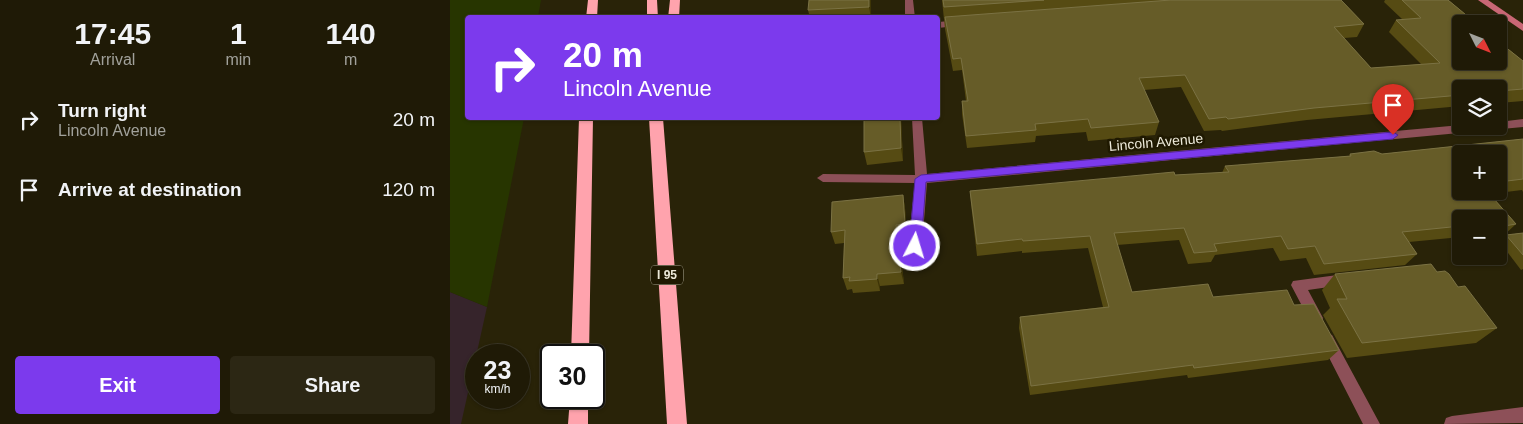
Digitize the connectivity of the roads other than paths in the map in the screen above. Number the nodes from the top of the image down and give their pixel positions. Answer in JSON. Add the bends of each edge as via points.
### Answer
{"nodes":[{"id":1,"x":593,"y":0,"type":"edge"},
{"id":2,"x":652,"y":0,"type":"edge"},
{"id":3,"x":675,"y":0,"type":"edge"},
{"id":4,"x":909,"y":0,"type":"edge"},
{"id":5,"x":1482,"y":0,"type":"edge"},
{"id":6,"x":591,"y":15,"type":"edge"},
{"id":7,"x":653,"y":15,"type":"edge"},
{"id":8,"x":673,"y":15,"type":"edge"},
{"id":9,"x":910,"y":15,"type":"edge"},
{"id":10,"x":977,"y":22,"type":"edge"},
{"id":11,"x":940,"y":25,"type":"edge"},
{"id":12,"x":1523,"y":28,"type":"edge"},
{"id":13,"x":586,"y":120,"type":"edge"},
{"id":14,"x":657,"y":120,"type":"edge"},
{"id":15,"x":917,"y":120,"type":"edge"},
{"id":16,"x":1523,"y":123,"type":"edge"},
{"id":17,"x":1507,"y":125,"type":"edge"},
{"id":18,"x":1452,"y":130,"type":"edge"},
{"id":19,"x":823,"y":178,"type":"dead end"},
{"id":20,"x":921,"y":179,"type":"junction"},
{"id":21,"x":915,"y":246,"type":"dead end"},
{"id":22,"x":1356,"y":278,"type":"edge"},
{"id":23,"x":580,"y":344,"type":"edge"},
{"id":24,"x":579,"y":409,"type":"edge"},
{"id":25,"x":1523,"y":416,"type":"edge"},
{"id":26,"x":578,"y":424,"type":"edge"},
{"id":27,"x":677,"y":424,"type":"edge"},
{"id":28,"x":1372,"y":424,"type":"edge"},
{"id":29,"x":1452,"y":424,"type":"edge"}],
"edges":[{"from":1,"to":6,"type":"highway"},
{"from":2,"to":7,"type":"highway"},
{"from":3,"to":8,"type":"highway"},
{"from":4,"to":9,"type":"street"},
{"from":5,"to":12,"type":"main road"},
{"from":10,"to":11,"type":"street"},
{"from":13,"to":23,"type":"highway"},
{"from":14,"to":27,"type":"highway","number":"I 95"},
{"from":15,"to":20,"type":"street"},
{"from":16,"to":17,"type":"street"},
{"from":18,"to":20,"type":"street","name":"Lincoln Avenue"},
{"from":19,"to":20,"type":"street","name":"Lincoln Avenue"},
{"from":20,"to":21,"type":"street"},
{"from":22,"to":28,"type":"street","via":[[1298,285]]},
{"from":24,"to":26,"type":"highway"},
{"from":25,"to":29,"type":"street"}]}
